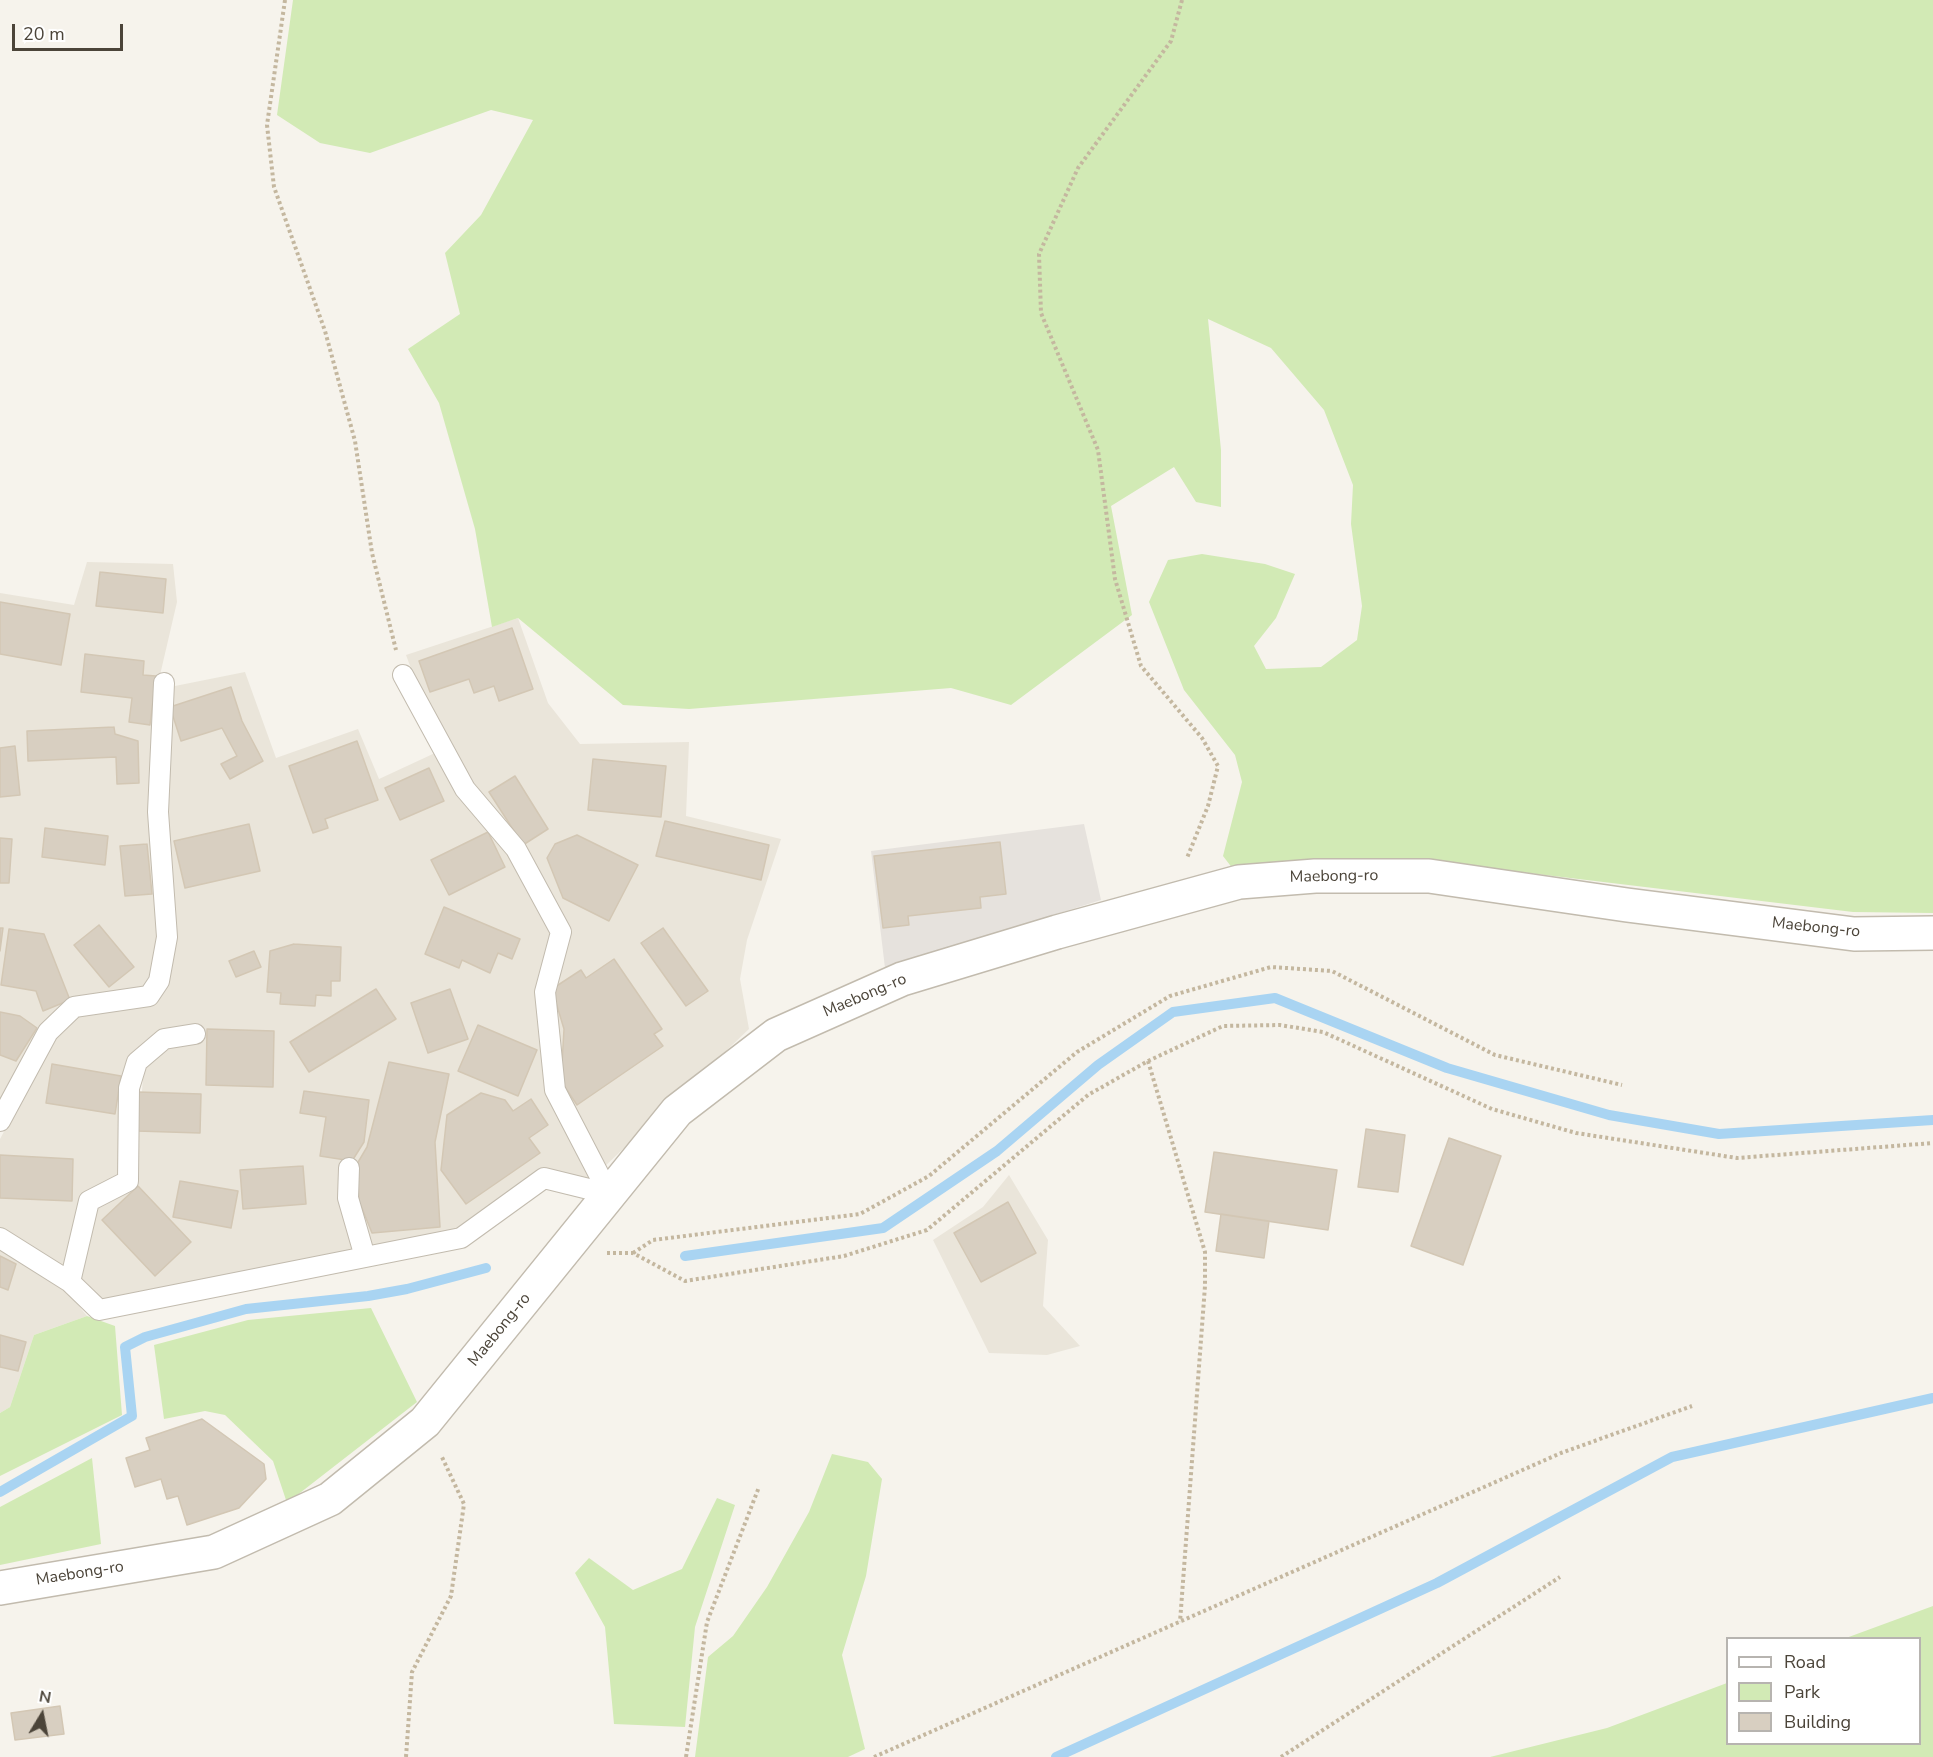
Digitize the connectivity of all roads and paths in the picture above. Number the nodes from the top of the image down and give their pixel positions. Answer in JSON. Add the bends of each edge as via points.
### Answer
{"nodes":[{"id":1,"x":285,"y":0,"type":"edge"},
{"id":2,"x":1182,"y":0,"type":"edge"},
{"id":3,"x":403,"y":675,"type":"joint"},
{"id":4,"x":164,"y":683,"type":"dead end"},
{"id":5,"x":1175,"y":901,"type":"junction"},
{"id":6,"x":1933,"y":933,"type":"edge"},
{"id":7,"x":195,"y":1034,"type":"dead end"},
{"id":8,"x":1148,"y":1061,"type":"junction"},
{"id":9,"x":1622,"y":1085,"type":"dead end"},
{"id":10,"x":0,"y":1121,"type":"edge"},
{"id":11,"x":1933,"y":1143,"type":"edge"},
{"id":12,"x":349,"y":1168,"type":"dead end"},
{"id":13,"x":609,"y":1194,"type":"junction"},
{"id":14,"x":0,"y":1238,"type":"edge"},
{"id":15,"x":561,"y":1253,"type":"junction"},
{"id":16,"x":633,"y":1253,"type":"junction"},
{"id":17,"x":365,"y":1257,"type":"junction"},
{"id":18,"x":70,"y":1282,"type":"junction"},
{"id":19,"x":1692,"y":1406,"type":"dead end"},
{"id":20,"x":425,"y":1422,"type":"junction"},
{"id":21,"x":759,"y":1487,"type":"dead end"},
{"id":22,"x":1560,"y":1577,"type":"dead end"},
{"id":23,"x":0,"y":1588,"type":"edge"},
{"id":24,"x":1180,"y":1622,"type":"junction"},
{"id":25,"x":406,"y":1757,"type":"edge"},
{"id":26,"x":686,"y":1757,"type":"edge"},
{"id":27,"x":874,"y":1757,"type":"edge"},
{"id":28,"x":1281,"y":1757,"type":"edge"}],
"edges":[{"from":1,"to":3,"type":"path","via":[[267,125],[274,188],[325,331],[355,441],[372,553]]},
{"from":2,"to":5,"type":"path","via":[[1171,41],[1078,168],[1039,254],[1041,313],[1098,450],[1114,579],[1140,666],[1202,738],[1218,766]]},
{"from":3,"to":13,"type":"lane","via":[[465,789],[516,849],[561,932],[545,992],[555,1090]]},
{"from":4,"to":10,"type":"lane","via":[[158,812],[167,937],[159,981],[149,996],[74,1007],[48,1032]]},
{"from":5,"to":6,"type":"street","name":"Maebong-ro","via":[[1239,882],[1315,876],[1429,876],[1854,934]]},
{"from":5,"to":13,"type":"street","name":"Maebong-ro","via":[[902,979],[776,1035],[677,1111]]},
{"from":7,"to":18,"type":"lane","via":[[165,1039],[137,1062],[129,1088],[128,1181],[89,1201]]},
{"from":8,"to":11,"type":"path","via":[[1223,1026],[1280,1025],[1323,1032],[1492,1109],[1576,1133],[1737,1158]]},
{"from":8,"to":16,"type":"path","via":[[1088,1095],[927,1230],[844,1256],[685,1281]]},
{"from":8,"to":24,"type":"path","via":[[1205,1252]]},
{"from":9,"to":16,"type":"path","via":[[1496,1055],[1332,971],[1270,967],[1161,1001],[1077,1052],[929,1176],[860,1214],[653,1240]]},
{"from":12,"to":17,"type":"lane","via":[[348,1198]]},
{"from":13,"to":15,"type":"street","name":"Maebong-ro"},
{"from":13,"to":17,"type":"lane","via":[[544,1178],[461,1238]]},
{"from":14,"to":18,"type":"lane"},
{"from":15,"to":16,"type":"path"},
{"from":15,"to":20,"type":"street","name":"Maebong-ro"},
{"from":17,"to":18,"type":"lane","via":[[99,1310]]},
{"from":19,"to":24,"type":"path","via":[[1561,1454]]},
{"from":20,"to":23,"type":"street","name":"Maebong-ro","via":[[330,1499],[214,1552]]},
{"from":20,"to":25,"type":"path","via":[[464,1504],[451,1596],[412,1672]]},
{"from":21,"to":26,"type":"path","via":[[706,1622]]},
{"from":22,"to":28,"type":"path"},
{"from":24,"to":27,"type":"path"}]}
